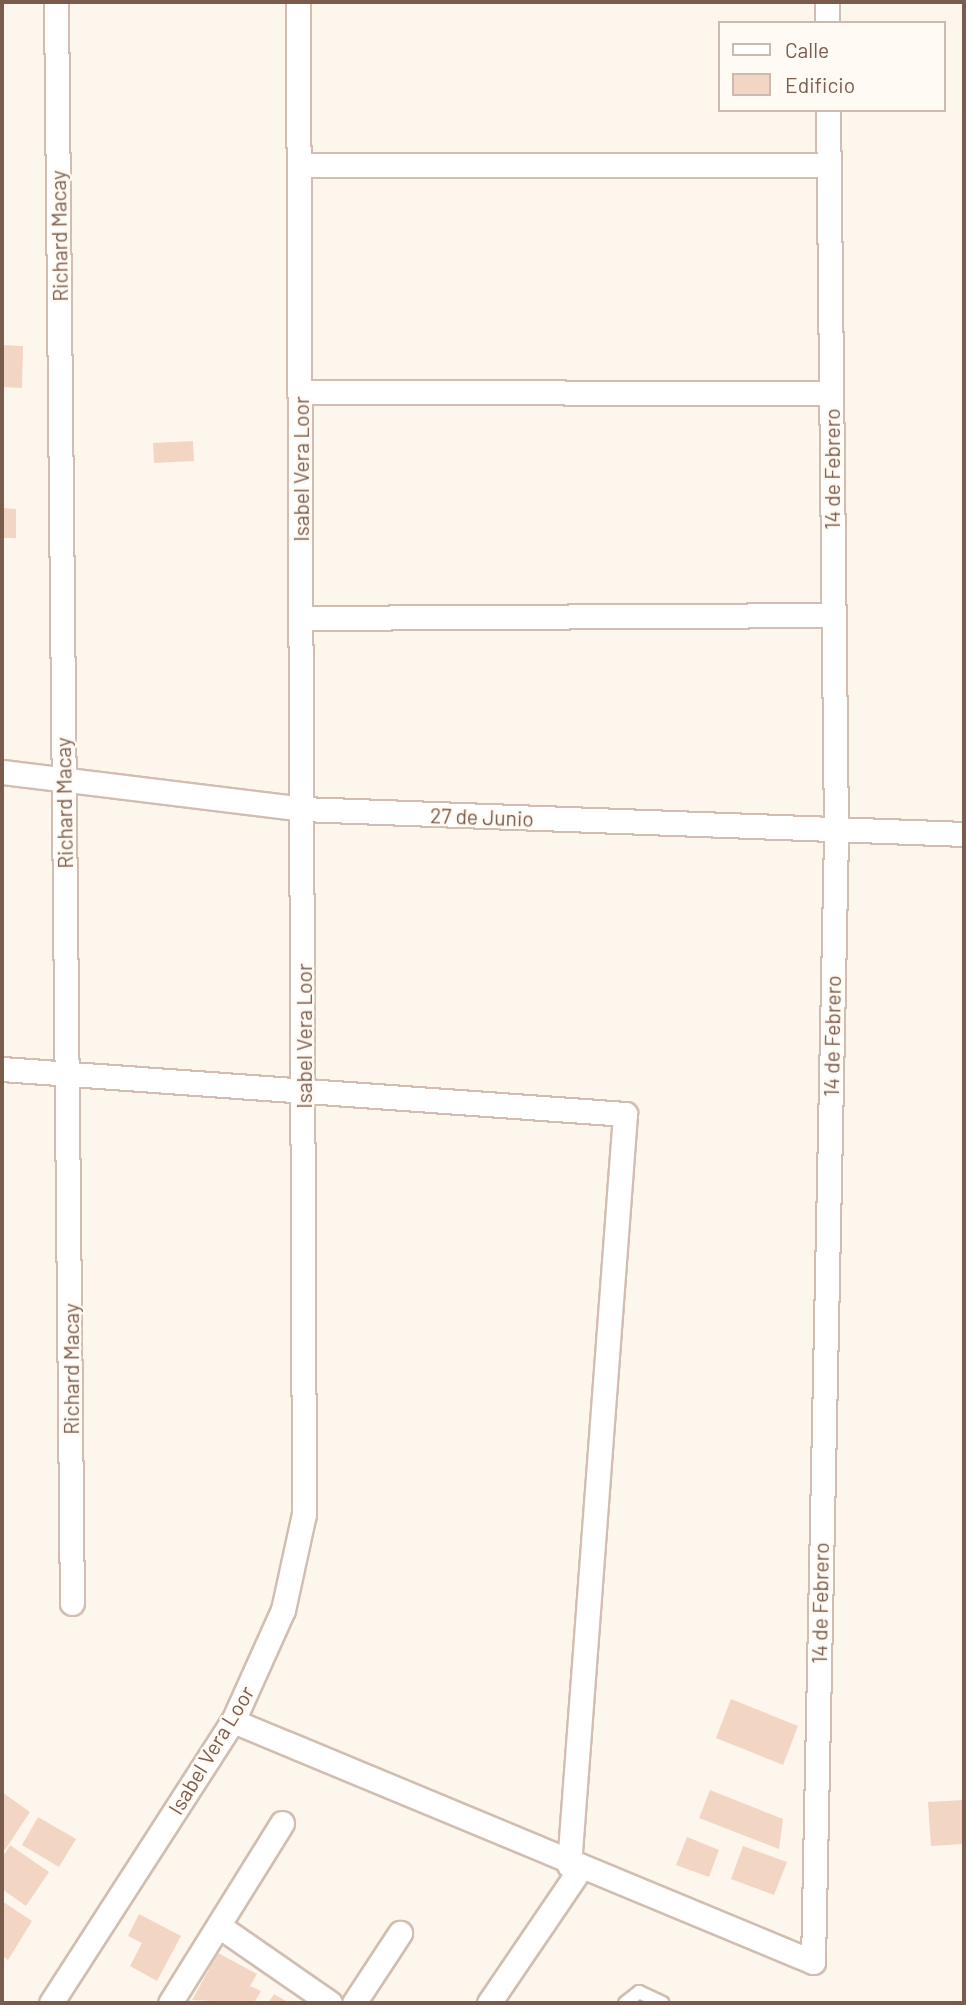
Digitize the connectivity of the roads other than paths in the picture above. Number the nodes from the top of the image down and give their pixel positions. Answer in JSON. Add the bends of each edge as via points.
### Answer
{"nodes":[{"id":1,"x":56,"y":2,"type":"edge"},
{"id":2,"x":298,"y":2,"type":"edge"},
{"id":3,"x":827,"y":2,"type":"edge"},
{"id":4,"x":827,"y":21,"type":"edge"},
{"id":5,"x":828,"y":112,"type":"edge"},
{"id":6,"x":299,"y":165,"type":"junction"},
{"id":7,"x":829,"y":165,"type":"junction"},
{"id":8,"x":300,"y":392,"type":"junction"},
{"id":9,"x":831,"y":393,"type":"junction"},
{"id":10,"x":833,"y":615,"type":"junction"},
{"id":11,"x":301,"y":618,"type":"junction"},
{"id":12,"x":2,"y":772,"type":"edge"},
{"id":13,"x":64,"y":783,"type":"junction"},
{"id":14,"x":302,"y":809,"type":"junction"},
{"id":15,"x":836,"y":832,"type":"junction"},
{"id":16,"x":964,"y":834,"type":"edge"},
{"id":17,"x":2,"y":1069,"type":"edge"},
{"id":18,"x":68,"y":1074,"type":"junction"},
{"id":19,"x":304,"y":1091,"type":"junction"},
{"id":20,"x":72,"y":1603,"type":"dead end"},
{"id":21,"x":233,"y":1721,"type":"junction"},
{"id":22,"x":282,"y":1823,"type":"dead end"},
{"id":23,"x":574,"y":1867,"type":"junction"},
{"id":24,"x":219,"y":1926,"type":"junction"},
{"id":25,"x":400,"y":1933,"type":"dead end"},
{"id":26,"x":51,"y":2003,"type":"edge"},
{"id":27,"x":170,"y":2003,"type":"edge"},
{"id":28,"x":330,"y":2003,"type":"edge"},
{"id":29,"x":354,"y":2003,"type":"edge"},
{"id":30,"x":489,"y":2003,"type":"edge"},
{"id":31,"x":625,"y":2003,"type":"edge"},
{"id":32,"x":663,"y":2003,"type":"edge"}],
"edges":[{"from":1,"to":13,"type":"street","name":"Richard Macay"},
{"from":2,"to":6,"type":"street","name":"Isabel Vera Loor"},
{"from":3,"to":4,"type":"street"},
{"from":5,"to":7,"type":"street","name":"14 de Febrero"},
{"from":6,"to":7,"type":"street"},
{"from":6,"to":8,"type":"street","name":"Isabel Vera Loor"},
{"from":7,"to":9,"type":"street","name":"14 de Febrero"},
{"from":8,"to":9,"type":"street"},
{"from":8,"to":11,"type":"street","name":"Isabel Vera Loor"},
{"from":9,"to":10,"type":"street","name":"14 de Febrero"},
{"from":10,"to":11,"type":"street"},
{"from":10,"to":15,"type":"street","name":"14 de Febrero"},
{"from":11,"to":14,"type":"street","name":"Isabel Vera Loor"},
{"from":12,"to":13,"type":"street","name":"27 de Junio"},
{"from":13,"to":14,"type":"street","name":"27 de Junio"},
{"from":13,"to":18,"type":"street","name":"Richard Macay"},
{"from":14,"to":15,"type":"street","name":"27 de Junio"},
{"from":14,"to":19,"type":"street","name":"Isabel Vera Loor"},
{"from":15,"to":16,"type":"street","name":"27 de Junio"},
{"from":15,"to":23,"type":"street","name":"14 de Febrero","via":[[813,1962]]},
{"from":17,"to":18,"type":"street"},
{"from":18,"to":19,"type":"street"},
{"from":18,"to":20,"type":"street","name":"Richard Macay"},
{"from":19,"to":21,"type":"street","name":"Isabel Vera Loor","via":[[304,1514],[283,1610]]},
{"from":19,"to":23,"type":"street","via":[[625,1114]]},
{"from":21,"to":23,"type":"street"},
{"from":21,"to":26,"type":"street","name":"Isabel Vera Loor"},
{"from":22,"to":24,"type":"street"},
{"from":23,"to":30,"type":"street"},
{"from":24,"to":27,"type":"street"},
{"from":24,"to":28,"type":"street"},
{"from":25,"to":29,"type":"street"},
{"from":31,"to":32,"type":"lane","via":[[639,1992]]}]}
